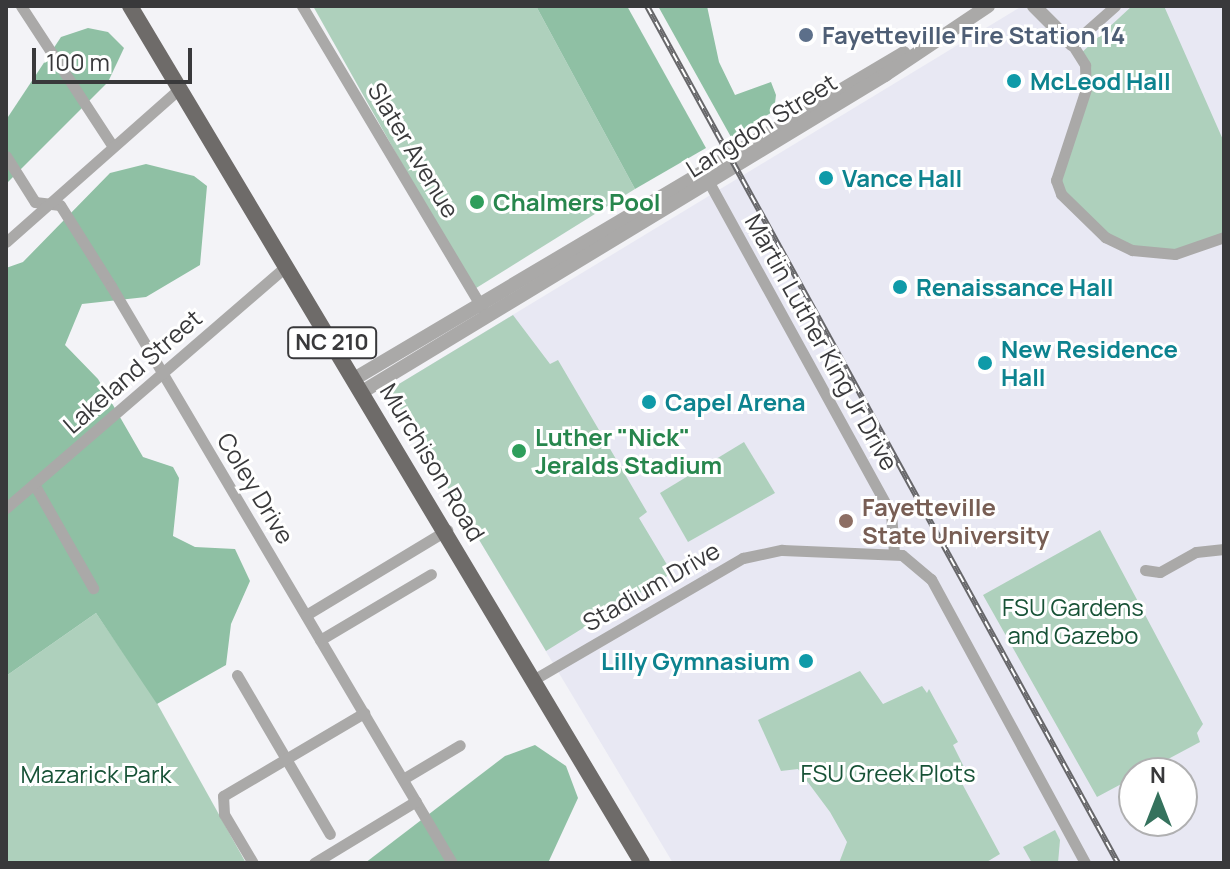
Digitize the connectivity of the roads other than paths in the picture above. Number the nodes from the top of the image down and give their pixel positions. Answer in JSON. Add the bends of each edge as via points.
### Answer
{"nodes":[{"id":1,"x":21,"y":6,"type":"edge"},
{"id":2,"x":130,"y":6,"type":"edge"},
{"id":3,"x":302,"y":6,"type":"edge"},
{"id":4,"x":988,"y":6,"type":"edge"},
{"id":5,"x":1034,"y":6,"type":"edge"},
{"id":6,"x":1115,"y":6,"type":"edge"},
{"id":7,"x":1072,"y":44,"type":"junction"},
{"id":8,"x":180,"y":88,"type":"junction"},
{"id":9,"x":112,"y":145,"type":"junction"},
{"id":10,"x":6,"y":156,"type":"edge"},
{"id":11,"x":706,"y":177,"type":"junction"},
{"id":12,"x":47,"y":204,"type":"junction"},
{"id":13,"x":1224,"y":237,"type":"edge"},
{"id":14,"x":6,"y":242,"type":"edge"},
{"id":15,"x":286,"y":266,"type":"junction"},
{"id":16,"x":479,"y":302,"type":"junction"},
{"id":17,"x":487,"y":317,"type":"junction"},
{"id":18,"x":163,"y":373,"type":"junction"},
{"id":19,"x":358,"y":385,"type":"junction"},
{"id":20,"x":34,"y":484,"type":"junction"},
{"id":21,"x":6,"y":508,"type":"edge"},
{"id":22,"x":447,"y":530,"type":"junction"},
{"id":23,"x":1224,"y":549,"type":"edge"},
{"id":24,"x":894,"y":553,"type":"junction"},
{"id":25,"x":1145,"y":570,"type":"dead end"},
{"id":26,"x":431,"y":574,"type":"dead end"},
{"id":27,"x":93,"y":588,"type":"dead end"},
{"id":28,"x":306,"y":615,"type":"junction"},
{"id":29,"x":320,"y":640,"type":"junction"},
{"id":30,"x":237,"y":675,"type":"dead end"},
{"id":31,"x":533,"y":680,"type":"junction"},
{"id":32,"x":364,"y":713,"type":"junction"},
{"id":33,"x":460,"y":745,"type":"dead end"},
{"id":34,"x":286,"y":761,"type":"junction"},
{"id":35,"x":403,"y":779,"type":"junction"},
{"id":36,"x":416,"y":801,"type":"junction"},
{"id":37,"x":330,"y":834,"type":"dead end"},
{"id":38,"x":640,"y":862,"type":"edge"},
{"id":39,"x":253,"y":863,"type":"edge"},
{"id":40,"x":314,"y":863,"type":"edge"},
{"id":41,"x":452,"y":863,"type":"edge"},
{"id":42,"x":1085,"y":863,"type":"edge"}],
"edges":[{"from":1,"to":9,"type":"street"},
{"from":2,"to":8,"type":"main road","name":"Murchison Road","number":"NC 210"},
{"from":3,"to":16,"type":"street","name":"Slater Avenue"},
{"from":4,"to":11,"type":"street","name":"Langdon Street"},
{"from":5,"to":7,"type":"street"},
{"from":6,"to":7,"type":"street"},
{"from":7,"to":13,"type":"street","via":[[1085,65],[1086,89],[1056,180],[1061,194],[1105,237],[1132,250],[1175,254]]},
{"from":8,"to":9,"type":"street"},
{"from":8,"to":15,"type":"main road","name":"Murchison Road","number":"NC 210"},
{"from":9,"to":12,"type":"street"},
{"from":10,"to":12,"type":"street","name":"Coley Drive","via":[[35,202]]},
{"from":11,"to":16,"type":"street","name":"Langdon Street"},
{"from":11,"to":17,"type":"street","name":"Langdon Street"},
{"from":11,"to":24,"type":"street","name":"Martin Luther King Jr Drive","via":[[891,513]]},
{"from":12,"to":14,"type":"street"},
{"from":12,"to":18,"type":"street","name":"Coley Drive","via":[[60,205]]},
{"from":15,"to":18,"type":"street","name":"Lakeland Street"},
{"from":15,"to":19,"type":"main road","name":"Murchison Road","number":"NC 210"},
{"from":16,"to":17,"type":"street","name":"Slater Avenue"},
{"from":16,"to":19,"type":"street","name":"Langdon Street"},
{"from":17,"to":19,"type":"street","name":"Langdon Street"},
{"from":18,"to":20,"type":"street","name":"Lakeland Street"},
{"from":18,"to":28,"type":"street","name":"Coley Drive"},
{"from":19,"to":22,"type":"main road","name":"Murchison Road","number":"NC 210"},
{"from":20,"to":21,"type":"street","name":"Lakeland Street"},
{"from":20,"to":27,"type":"street"},
{"from":22,"to":28,"type":"street"},
{"from":22,"to":31,"type":"main road","name":"Murchison Road","number":"NC 210"},
{"from":23,"to":25,"type":"street","via":[[1196,552],[1160,572]]},
{"from":24,"to":31,"type":"street","name":"Stadium Drive","via":[[782,550],[743,558]]},
{"from":24,"to":42,"type":"street","via":[[931,579]]},
{"from":26,"to":29,"type":"street"},
{"from":28,"to":29,"type":"street","name":"Coley Drive"},
{"from":29,"to":32,"type":"street","name":"Coley Drive"},
{"from":30,"to":34,"type":"street"},
{"from":31,"to":38,"type":"main road","name":"Murchison Road","number":"NC 210"},
{"from":32,"to":34,"type":"street"},
{"from":32,"to":35,"type":"street","name":"Coley Drive"},
{"from":33,"to":35,"type":"street"},
{"from":34,"to":37,"type":"street"},
{"from":34,"to":39,"type":"street","via":[[223,796],[224,814]]},
{"from":35,"to":36,"type":"street","name":"Coley Drive"},
{"from":36,"to":40,"type":"street"},
{"from":36,"to":41,"type":"street","name":"Coley Drive"}]}
